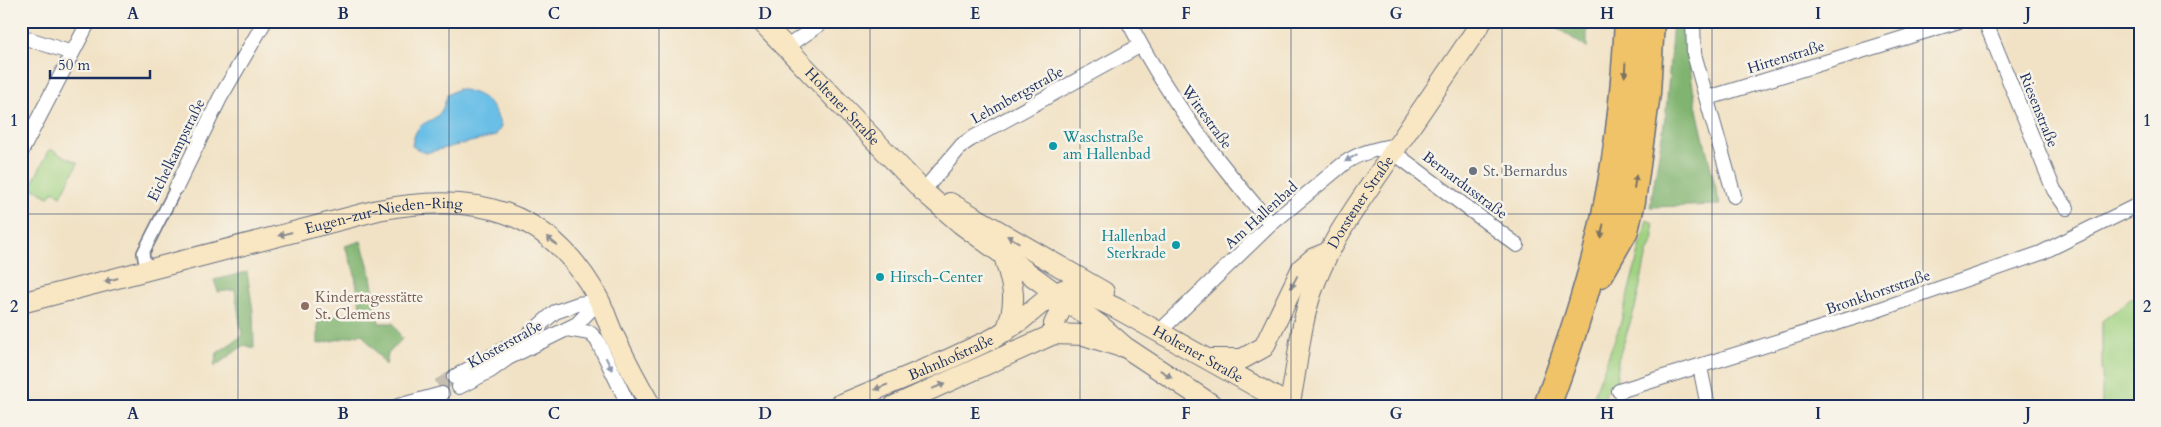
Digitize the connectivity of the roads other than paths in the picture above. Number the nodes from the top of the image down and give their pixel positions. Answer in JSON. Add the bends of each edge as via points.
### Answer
{"nodes":[{"id":1,"x":89,"y":21,"type":"edge"},
{"id":2,"x":265,"y":21,"type":"edge"},
{"id":3,"x":761,"y":21,"type":"edge"},
{"id":4,"x":824,"y":21,"type":"edge"},
{"id":5,"x":1128,"y":21,"type":"edge"},
{"id":6,"x":1482,"y":21,"type":"edge"},
{"id":7,"x":1628,"y":21,"type":"edge"},
{"id":8,"x":1651,"y":21,"type":"edge"},
{"id":9,"x":1693,"y":21,"type":"edge"},
{"id":10,"x":1959,"y":21,"type":"edge"},
{"id":11,"x":1985,"y":21,"type":"edge"},
{"id":12,"x":21,"y":40,"type":"edge"},
{"id":13,"x":1141,"y":45,"type":"junction"},
{"id":14,"x":787,"y":47,"type":"junction"},
{"id":15,"x":72,"y":53,"type":"junction"},
{"id":16,"x":1708,"y":98,"type":"junction"},
{"id":17,"x":1396,"y":148,"type":"junction"},
{"id":18,"x":21,"y":152,"type":"edge"},
{"id":19,"x":176,"y":188,"type":"joint"},
{"id":20,"x":923,"y":191,"type":"junction"},
{"id":21,"x":1734,"y":196,"type":"dead end"},
{"id":22,"x":2140,"y":204,"type":"edge"},
{"id":23,"x":2067,"y":208,"type":"dead end"},
{"id":24,"x":1271,"y":224,"type":"junction"},
{"id":25,"x":1517,"y":245,"type":"dead end"},
{"id":26,"x":1330,"y":252,"type":"junction"},
{"id":27,"x":1004,"y":256,"type":"junction"},
{"id":28,"x":1055,"y":263,"type":"junction"},
{"id":29,"x":146,"y":270,"type":"junction"},
{"id":30,"x":1061,"y":295,"type":"junction"},
{"id":31,"x":599,"y":301,"type":"junction"},
{"id":32,"x":21,"y":303,"type":"edge"},
{"id":33,"x":1583,"y":303,"type":"junction"},
{"id":34,"x":1135,"y":318,"type":"junction"},
{"id":35,"x":573,"y":330,"type":"junction"},
{"id":36,"x":1006,"y":331,"type":"junction"},
{"id":37,"x":1159,"y":332,"type":"junction"},
{"id":38,"x":1054,"y":334,"type":"junction"},
{"id":39,"x":1125,"y":347,"type":"junction"},
{"id":40,"x":1209,"y":359,"type":"junction"},
{"id":41,"x":1700,"y":367,"type":"junction"},
{"id":42,"x":440,"y":390,"type":"tunnel mouth"},
{"id":43,"x":1620,"y":391,"type":"dead end"},
{"id":44,"x":400,"y":405,"type":"edge"},
{"id":45,"x":629,"y":406,"type":"edge"},
{"id":46,"x":650,"y":406,"type":"edge"},
{"id":47,"x":837,"y":406,"type":"edge"},
{"id":48,"x":894,"y":406,"type":"edge"},
{"id":49,"x":1214,"y":406,"type":"edge"},
{"id":50,"x":1289,"y":406,"type":"edge"},
{"id":51,"x":1547,"y":406,"type":"edge"},
{"id":52,"x":1708,"y":406,"type":"edge"}],
"edges":[{"from":1,"to":15,"type":"street"},
{"from":2,"to":19,"type":"street","name":"Eichelkampstraße","via":[[220,98]]},
{"from":3,"to":14,"type":"main road","name":"Holtener Straße"},
{"from":4,"to":14,"type":"street"},
{"from":5,"to":13,"type":"street","name":"Wittestraße"},
{"from":6,"to":17,"type":"main road","name":"Dorstener Straße"},
{"from":7,"to":33,"type":"highway","one_way":true,"via":[[1615,159]]},
{"from":33,"to":8,"type":"highway","one_way":true,"via":[[1625,230],[1632,201],[1647,93]]},
{"from":9,"to":16,"type":"street","via":[[1694,54]]},
{"from":10,"to":16,"type":"street","name":"Hirtenstraße"},
{"from":11,"to":23,"type":"street","name":"Riesenstraße","via":[[2054,190]]},
{"from":12,"to":15,"type":"street","via":[[29,39]]},
{"from":13,"to":20,"type":"street","name":"Lehmbergstraße","via":[[971,139],[955,152]]},
{"from":13,"to":24,"type":"street","name":"Wittestraße","via":[[1186,119]]},
{"from":14,"to":20,"type":"main road","name":"Holtener Straße"},
{"from":15,"to":18,"type":"street"},
{"from":16,"to":21,"type":"street"},
{"from":17,"to":24,"type":"street","name":"Am Hallenbad","one_way":true,"via":[[1353,156]]},
{"from":17,"to":25,"type":"street","name":"Bernardusstraße"},
{"from":17,"to":26,"type":"main road","name":"Dorstener Straße"},
{"from":19,"to":29,"type":"street","name":"Eichelkampstraße","via":[[143,254]]},
{"from":20,"to":27,"type":"main road","name":"Holtener Straße"},
{"from":28,"to":20,"type":"main road","name":"Holtener Straße","one_way":true,"via":[[963,209]]},
{"from":22,"to":41,"type":"street","name":"Bronkhorststraße","via":[[2041,253]]},
{"from":24,"to":37,"type":"street","name":"Am Hallenbad"},
{"from":26,"to":40,"type":"main road","one_way":true,"via":[[1314,258],[1302,268],[1264,348],[1242,359]]},
{"from":26,"to":50,"type":"main road","name":"Dorstener Straße","via":[[1314,285],[1301,328],[1296,377]]},
{"from":27,"to":30,"type":"main road","name":"Holtener Straße"},
{"from":27,"to":36,"type":"main road","via":[[1014,292],[1012,315]]},
{"from":28,"to":30,"type":"main road"},
{"from":28,"to":34,"type":"main road","name":"Holtener Straße","via":[[1104,292]]},
{"from":31,"to":29,"type":"main road","name":"Eugen-zur-Nieden-Ring","one_way":true,"via":[[585,277],[545,235],[499,211],[453,202],[425,202],[378,210]]},
{"from":29,"to":32,"type":"main road","name":"Eugen-zur-Nieden-Ring","one_way":true},
{"from":30,"to":34,"type":"main road","name":"Holtener Straße","via":[[1088,295]]},
{"from":30,"to":36,"type":"main road","name":"Bahnhofstraße"},
{"from":30,"to":38,"type":"main road"},
{"from":30,"to":39,"type":"main road","name":"Holtener Straße"},
{"from":31,"to":35,"type":"street","name":"Klosterstraße"},
{"from":31,"to":35,"type":"street","name":"Klosterstraße","via":[[555,312],[526,338],[456,382],[490,371],[508,358]]},
{"from":31,"to":46,"type":"main road","name":"Eugen-zur-Nieden-Ring"},
{"from":33,"to":51,"type":"highway"},
{"from":34,"to":37,"type":"main road","name":"Holtener Straße"},
{"from":35,"to":45,"type":"street","one_way":true,"via":[[590,333],[597,340]]},
{"from":36,"to":47,"type":"main road","name":"Bahnhofstraße","one_way":true,"via":[[947,360]]},
{"from":37,"to":40,"type":"main road","name":"Holtener Straße"},
{"from":38,"to":39,"type":"main road","name":"Bahnhofstraße","via":[[1084,335]]},
{"from":48,"to":38,"type":"main road","name":"Bahnhofstraße","one_way":true},
{"from":39,"to":49,"type":"main road","name":"Holtener Straße","one_way":true},
{"from":40,"to":50,"type":"main road","name":"Holtener Straße"},
{"from":41,"to":43,"type":"street","name":"Bronkhorststraße"},
{"from":41,"to":52,"type":"street"},
{"from":42,"to":44,"type":"street"}]}
